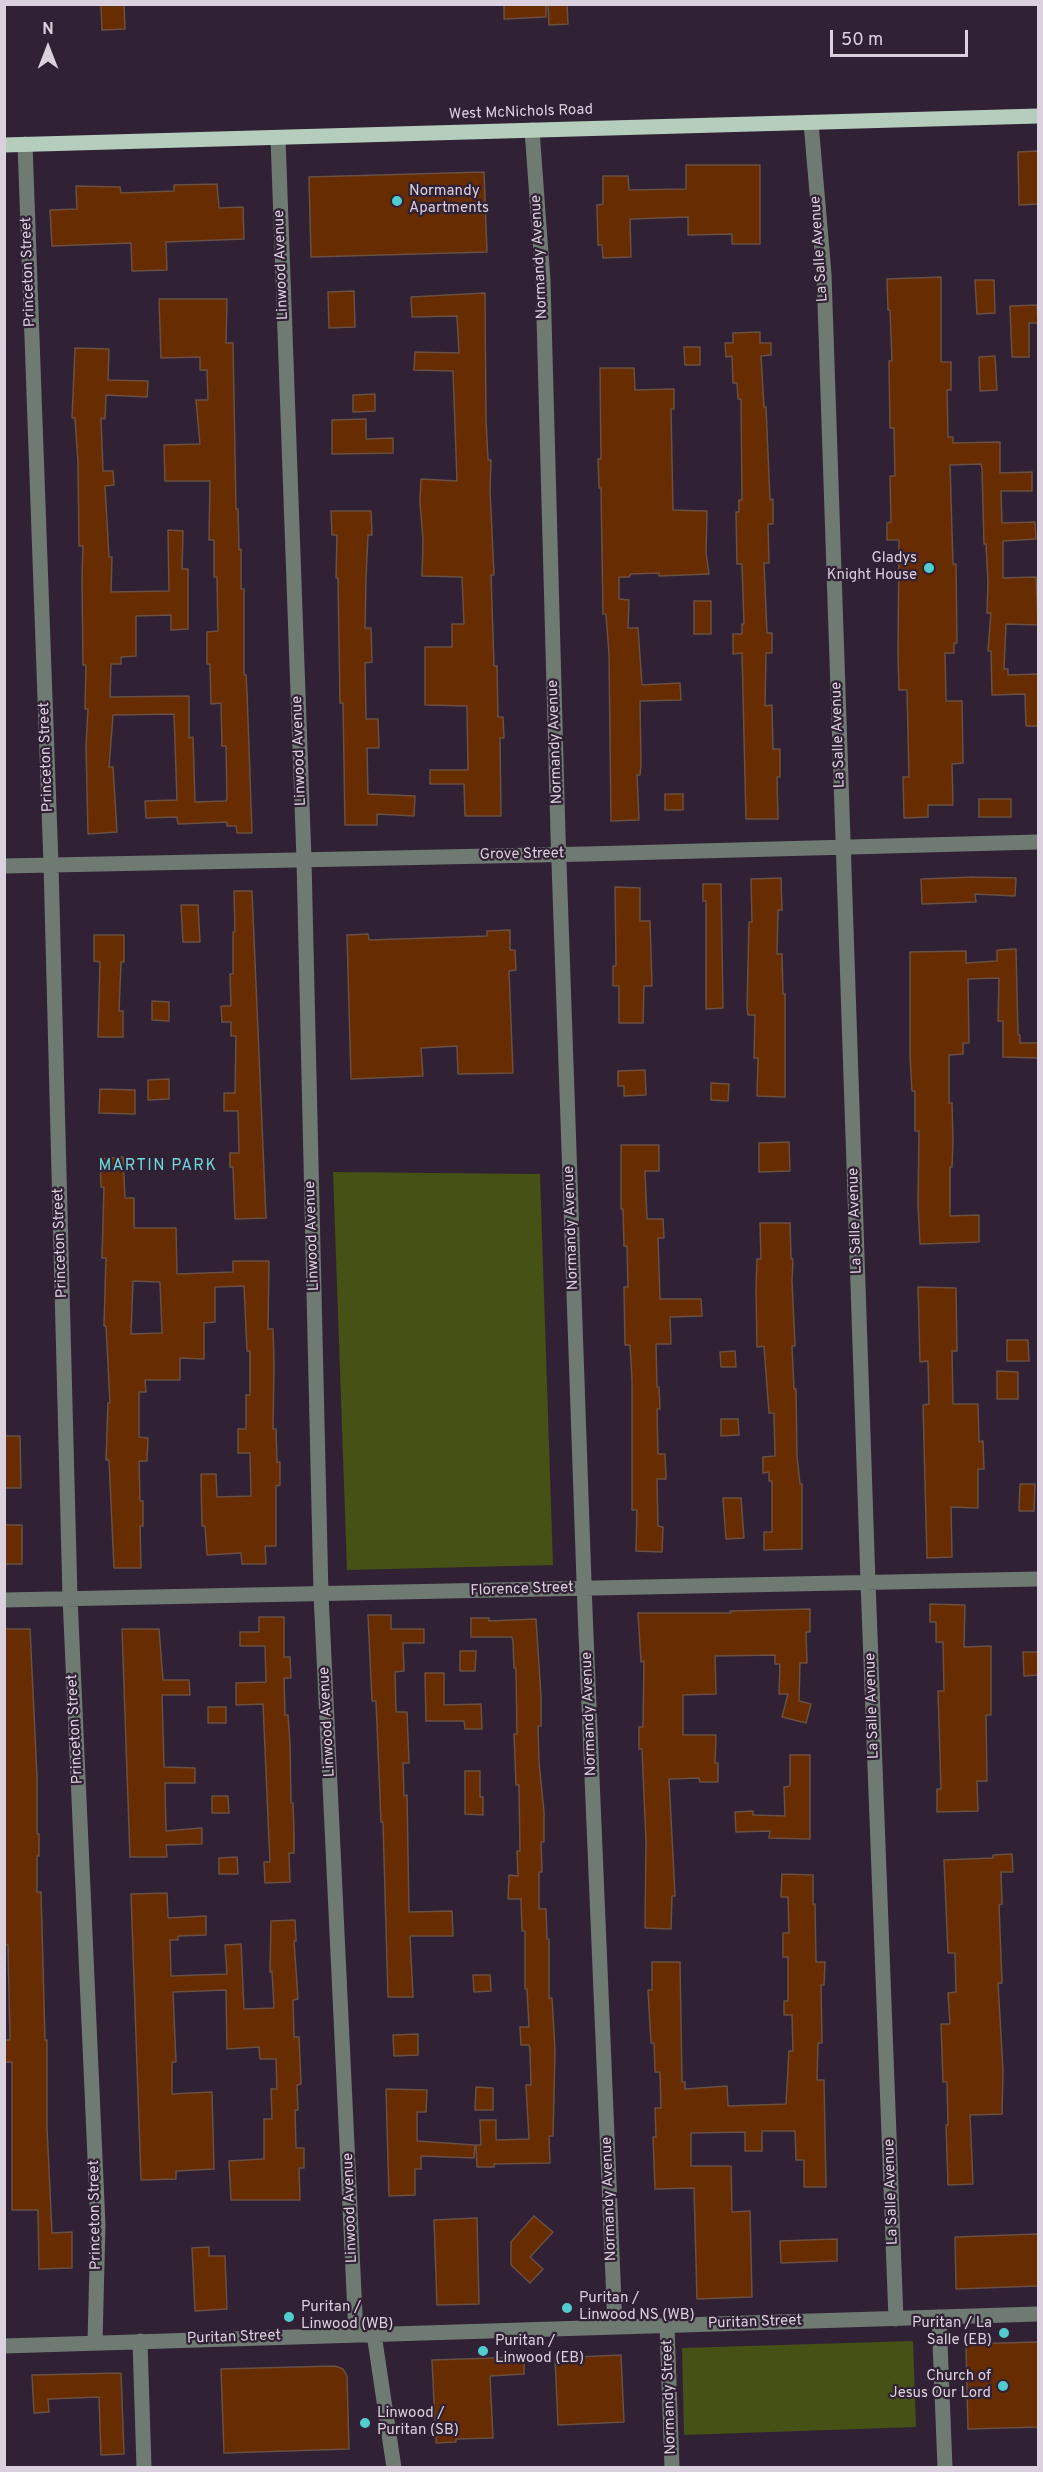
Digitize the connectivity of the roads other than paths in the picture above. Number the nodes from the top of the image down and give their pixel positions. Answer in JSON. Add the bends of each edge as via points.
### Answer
{"nodes":[{"id":1,"x":1038,"y":116,"type":"edge"},
{"id":2,"x":811,"y":123,"type":"junction"},
{"id":3,"x":532,"y":130,"type":"junction"},
{"id":4,"x":278,"y":138,"type":"junction"},
{"id":5,"x":25,"y":144,"type":"junction"},
{"id":6,"x":4,"y":145,"type":"edge"},
{"id":7,"x":1038,"y":842,"type":"edge"},
{"id":8,"x":843,"y":848,"type":"junction"},
{"id":9,"x":560,"y":854,"type":"junction"},
{"id":10,"x":304,"y":860,"type":"junction"},
{"id":11,"x":51,"y":864,"type":"junction"},
{"id":12,"x":4,"y":866,"type":"edge"},
{"id":13,"x":1038,"y":1578,"type":"edge"},
{"id":14,"x":868,"y":1582,"type":"junction"},
{"id":15,"x":584,"y":1588,"type":"junction"},
{"id":16,"x":321,"y":1594,"type":"junction"},
{"id":17,"x":70,"y":1597,"type":"junction"},
{"id":18,"x":4,"y":1600,"type":"edge"},
{"id":19,"x":1038,"y":2314,"type":"edge"},
{"id":20,"x":939,"y":2317,"type":"junction"},
{"id":21,"x":896,"y":2319,"type":"junction"},
{"id":22,"x":615,"y":2326,"type":"junction"},
{"id":23,"x":667,"y":2326,"type":"junction"},
{"id":24,"x":374,"y":2334,"type":"junction"},
{"id":25,"x":356,"y":2335,"type":"junction"},
{"id":26,"x":140,"y":2341,"type":"junction"},
{"id":27,"x":95,"y":2342,"type":"junction"},
{"id":28,"x":4,"y":2346,"type":"edge"},
{"id":29,"x":144,"y":2468,"type":"edge"},
{"id":30,"x":394,"y":2468,"type":"edge"},
{"id":31,"x":672,"y":2468,"type":"edge"},
{"id":32,"x":945,"y":2468,"type":"edge"}],
"edges":[{"from":1,"to":2,"type":"main road","name":"West McNichols Road"},
{"from":2,"to":3,"type":"main road","name":"West McNichols Road"},
{"from":2,"to":8,"type":"street","name":"La Salle Avenue","via":[[824,274]]},
{"from":3,"to":4,"type":"main road","name":"West McNichols Road"},
{"from":3,"to":9,"type":"street","name":"Normandy Avenue","via":[[543,281]]},
{"from":4,"to":5,"type":"main road","name":"West McNichols Road"},
{"from":4,"to":10,"type":"street","name":"Linwood Avenue"},
{"from":5,"to":6,"type":"main road","name":"West McNichols Road"},
{"from":5,"to":11,"type":"street","name":"Princeton Street"},
{"from":7,"to":8,"type":"street","name":"Grove Street"},
{"from":8,"to":9,"type":"street","name":"Grove Street"},
{"from":8,"to":14,"type":"street","name":"La Salle Avenue"},
{"from":9,"to":10,"type":"street","name":"Grove Street"},
{"from":9,"to":15,"type":"street","name":"Normandy Avenue"},
{"from":10,"to":11,"type":"street","name":"Grove Street"},
{"from":10,"to":16,"type":"street","name":"Linwood Avenue"},
{"from":11,"to":12,"type":"street","name":"Grove Street"},
{"from":11,"to":17,"type":"street","name":"Princeton Street"},
{"from":13,"to":14,"type":"street","name":"Florence Street"},
{"from":14,"to":15,"type":"street","name":"Florence Street"},
{"from":14,"to":21,"type":"street","name":"La Salle Avenue"},
{"from":15,"to":16,"type":"street","name":"Florence Street"},
{"from":15,"to":22,"type":"street","name":"Normandy Avenue"},
{"from":16,"to":17,"type":"street","name":"Florence Street"},
{"from":16,"to":25,"type":"street","name":"Linwood Avenue"},
{"from":17,"to":18,"type":"street","name":"Florence Street"},
{"from":17,"to":27,"type":"street","name":"Princeton Street","via":[[98,2225]]},
{"from":19,"to":20,"type":"street","name":"Puritan Street"},
{"from":20,"to":21,"type":"street","name":"Puritan Street"},
{"from":20,"to":32,"type":"street"},
{"from":21,"to":23,"type":"street","name":"Puritan Street"},
{"from":22,"to":23,"type":"street","name":"Puritan Street"},
{"from":22,"to":24,"type":"street","name":"Puritan Street"},
{"from":23,"to":31,"type":"street","name":"Normandy Street"},
{"from":24,"to":25,"type":"street","name":"Puritan Street"},
{"from":24,"to":30,"type":"street"},
{"from":25,"to":26,"type":"street","name":"Puritan Street"},
{"from":26,"to":27,"type":"street","name":"Puritan Street"},
{"from":26,"to":29,"type":"street"},
{"from":27,"to":28,"type":"street","name":"Puritan Street"}]}
